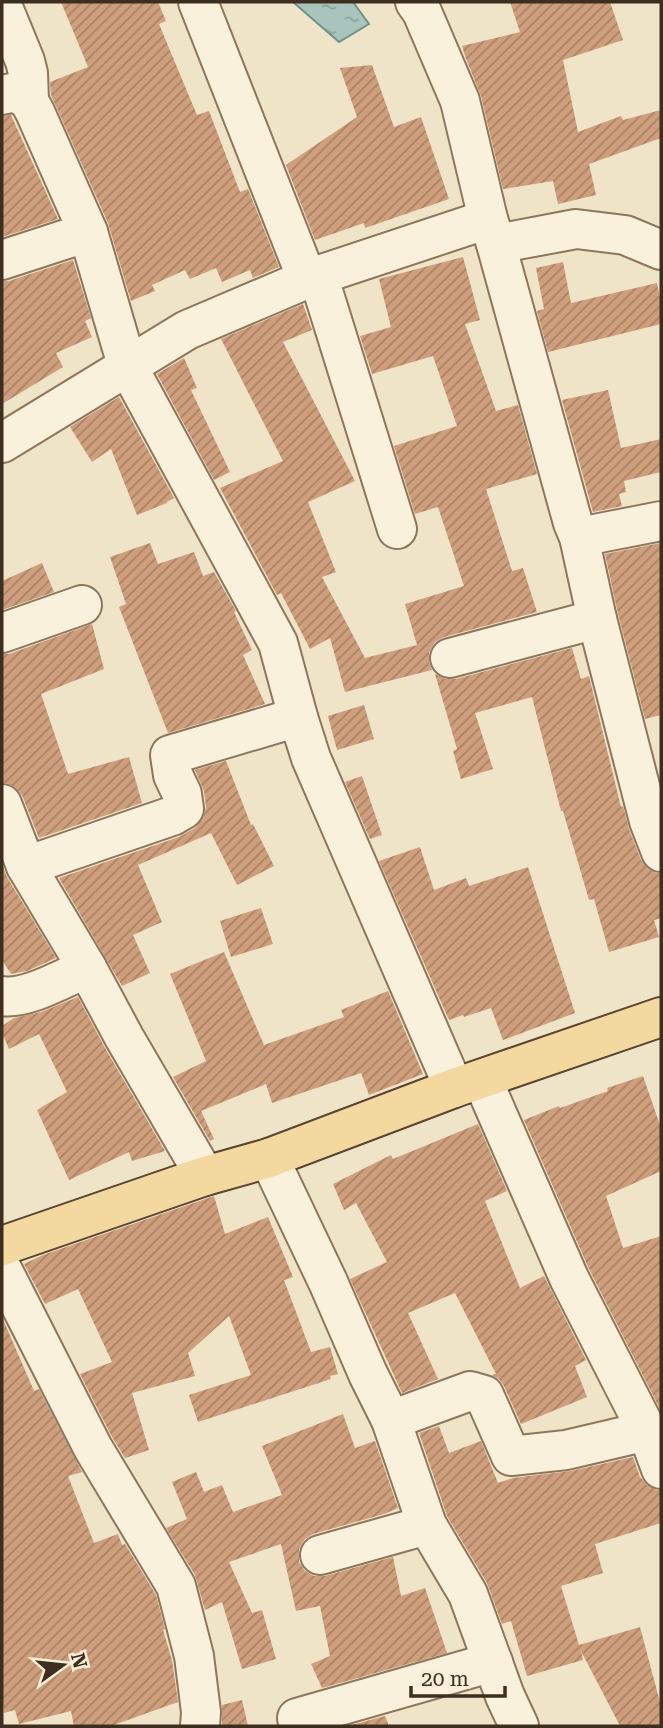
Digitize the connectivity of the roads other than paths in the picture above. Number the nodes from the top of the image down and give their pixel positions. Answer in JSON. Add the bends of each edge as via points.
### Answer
{"nodes":[{"id":1,"x":198,"y":2,"type":"edge"},
{"id":2,"x":415,"y":2,"type":"edge"},
{"id":3,"x":2,"y":5,"type":"edge"},
{"id":4,"x":15,"y":98,"type":"edge"},
{"id":5,"x":88,"y":232,"type":"junction"},
{"id":6,"x":492,"y":232,"type":"junction"},
{"id":7,"x":661,"y":250,"type":"edge"},
{"id":8,"x":2,"y":260,"type":"edge"},
{"id":9,"x":312,"y":277,"type":"junction"},
{"id":10,"x":127,"y":365,"type":"junction"},
{"id":11,"x":2,"y":443,"type":"edge"},
{"id":12,"x":661,"y":521,"type":"edge"},
{"id":13,"x":397,"y":529,"type":"dead end"},
{"id":14,"x":579,"y":537,"type":"junction"},
{"id":15,"x":82,"y":605,"type":"dead end"},
{"id":16,"x":597,"y":619,"type":"junction"},
{"id":17,"x":2,"y":633,"type":"edge"},
{"id":18,"x":450,"y":658,"type":"dead end"},
{"id":19,"x":298,"y":717,"type":"junction"},
{"id":20,"x":2,"y":804,"type":"edge"},
{"id":21,"x":661,"y":852,"type":"edge"},
{"id":22,"x":26,"y":866,"type":"junction"},
{"id":23,"x":87,"y":968,"type":"junction"},
{"id":24,"x":2,"y":996,"type":"edge"},
{"id":25,"x":661,"y":1017,"type":"edge"},
{"id":26,"x":468,"y":1084,"type":"junction"},
{"id":27,"x":270,"y":1158,"type":"junction"},
{"id":28,"x":205,"y":1175,"type":"junction"},
{"id":29,"x":2,"y":1246,"type":"edge"},
{"id":30,"x":2,"y":1269,"type":"edge"},
{"id":31,"x":391,"y":1420,"type":"junction"},
{"id":32,"x":647,"y":1431,"type":"junction"},
{"id":33,"x":661,"y":1469,"type":"edge"},
{"id":34,"x":427,"y":1525,"type":"junction"},
{"id":35,"x":320,"y":1555,"type":"dead end"},
{"id":36,"x":493,"y":1662,"type":"junction"},
{"id":37,"x":296,"y":1718,"type":"dead end"},
{"id":38,"x":200,"y":1726,"type":"edge"},
{"id":39,"x":519,"y":1726,"type":"edge"}],
"edges":[{"from":1,"to":9,"type":"street"},
{"from":2,"to":6,"type":"street","via":[[460,101]]},
{"from":3,"to":4,"type":"street","via":[[28,73]]},
{"from":4,"to":5,"type":"street","via":[[35,112]]},
{"from":5,"to":8,"type":"street"},
{"from":5,"to":10,"type":"street"},
{"from":6,"to":7,"type":"street","via":[[576,229],[625,235]]},
{"from":6,"to":9,"type":"street"},
{"from":6,"to":14,"type":"street"},
{"from":9,"to":10,"type":"street","via":[[187,330]]},
{"from":9,"to":13,"type":"street"},
{"from":10,"to":11,"type":"street"},
{"from":10,"to":19,"type":"street","via":[[278,643]]},
{"from":12,"to":14,"type":"street"},
{"from":14,"to":16,"type":"street"},
{"from":15,"to":17,"type":"street"},
{"from":16,"to":18,"type":"street"},
{"from":16,"to":21,"type":"street"},
{"from":19,"to":22,"type":"street","via":[[170,755],[184,809]]},
{"from":19,"to":26,"type":"street","via":[[311,758]]},
{"from":20,"to":22,"type":"street"},
{"from":22,"to":23,"type":"street"},
{"from":23,"to":24,"type":"street","via":[[23,995]]},
{"from":23,"to":28,"type":"street"},
{"from":25,"to":26,"type":"main road"},
{"from":26,"to":27,"type":"main road"},
{"from":26,"to":32,"type":"street"},
{"from":27,"to":28,"type":"main road"},
{"from":27,"to":31,"type":"street"},
{"from":28,"to":29,"type":"main road"},
{"from":30,"to":38,"type":"street","via":[[93,1448],[176,1586],[194,1656]]},
{"from":31,"to":32,"type":"street","via":[[470,1391],[484,1395],[511,1456],[566,1450]]},
{"from":31,"to":34,"type":"street"},
{"from":32,"to":33,"type":"street"},
{"from":34,"to":35,"type":"street"},
{"from":34,"to":36,"type":"street","via":[[468,1594]]},
{"from":36,"to":37,"type":"street"},
{"from":36,"to":39,"type":"street"}]}
